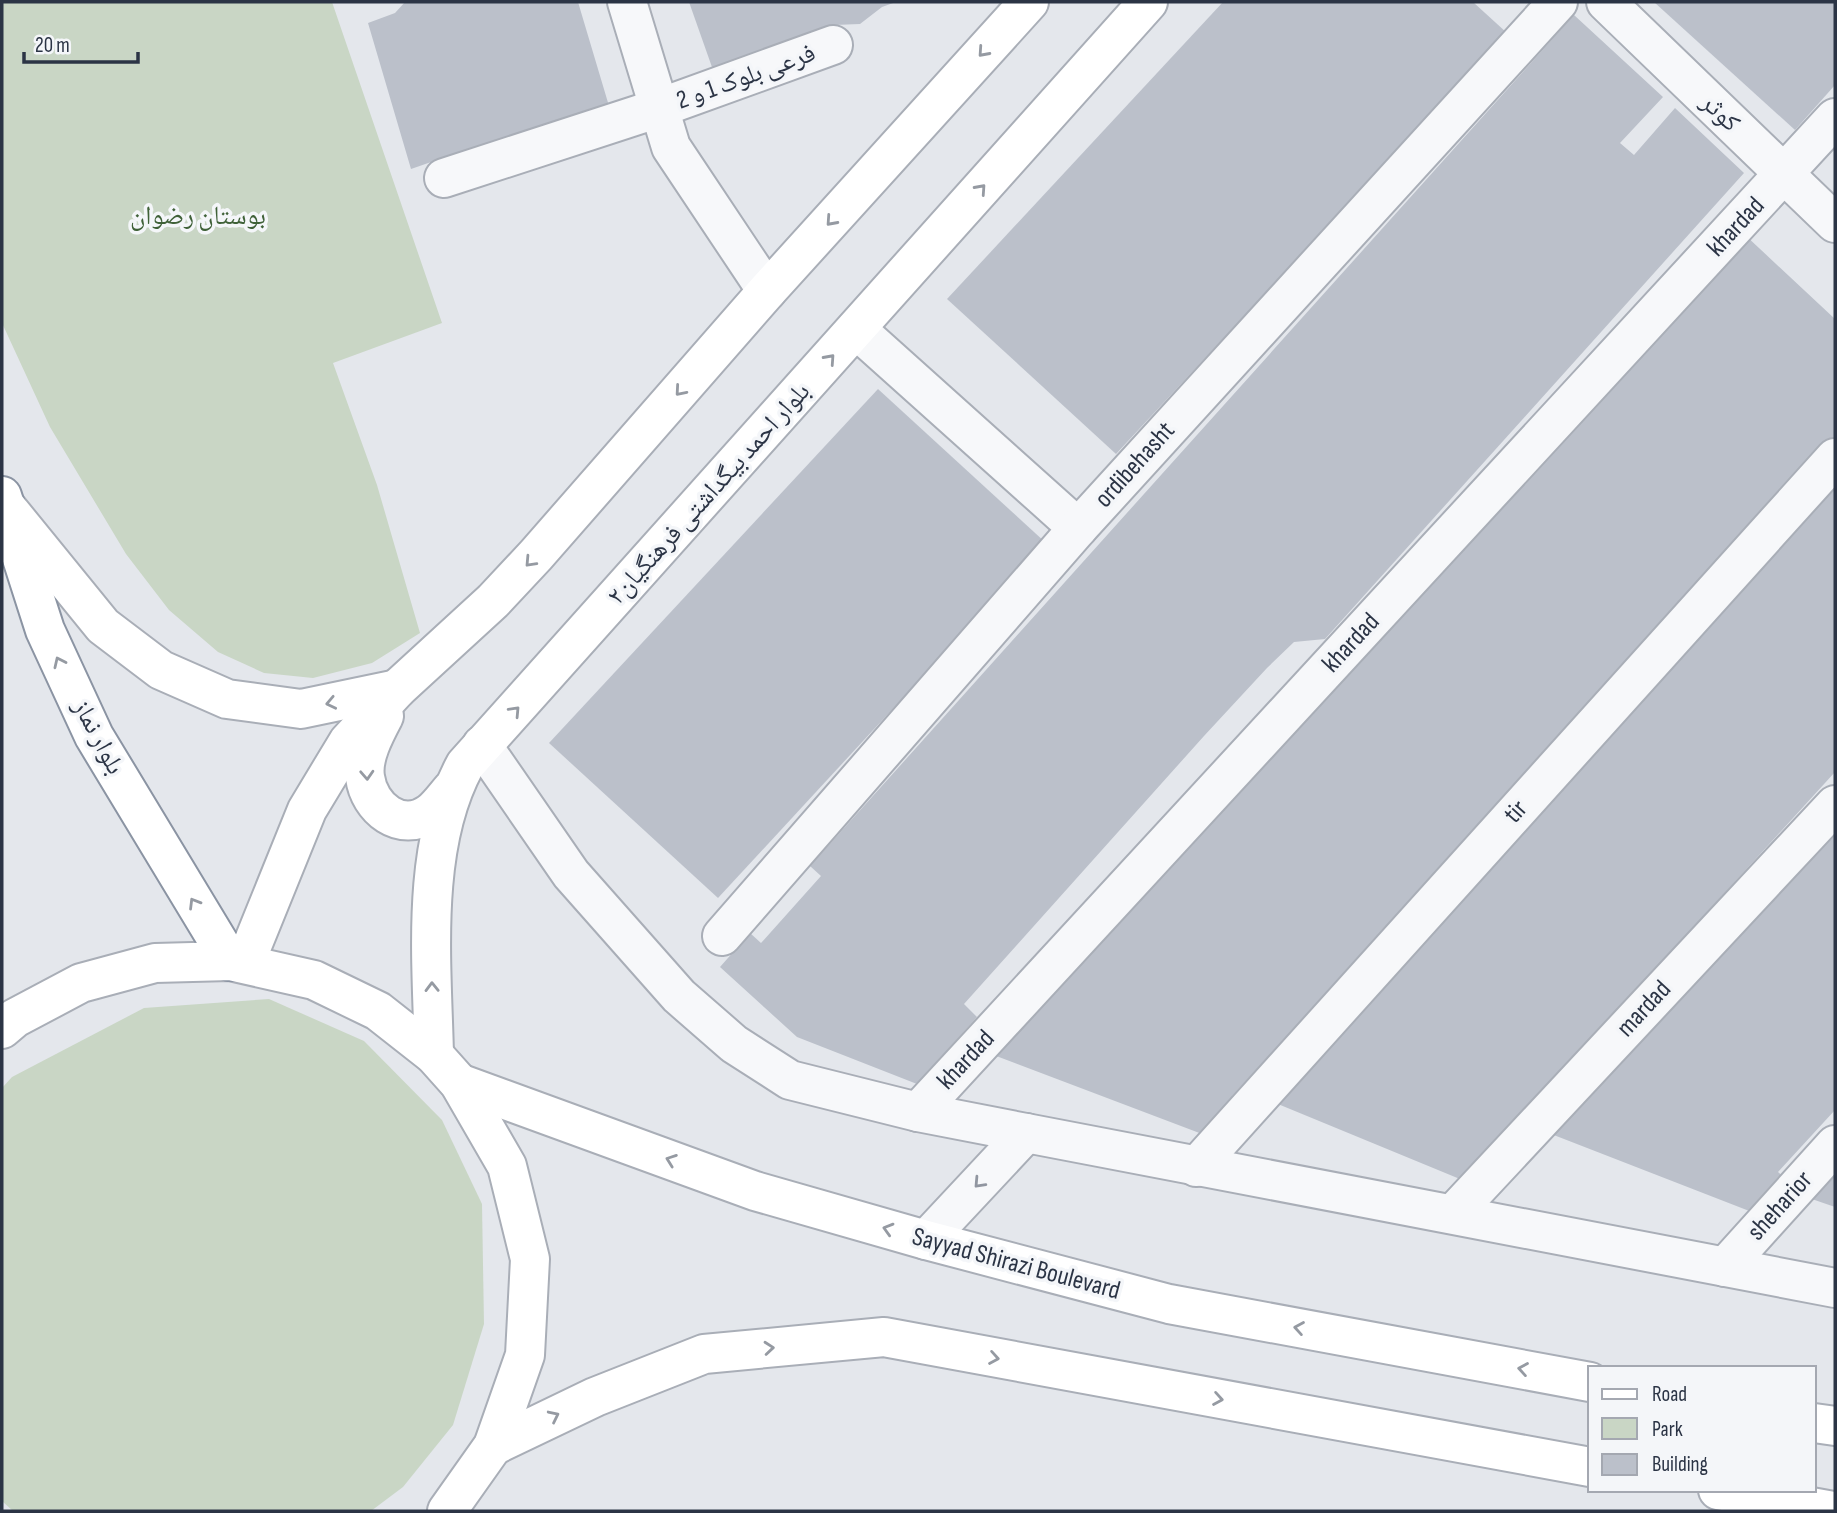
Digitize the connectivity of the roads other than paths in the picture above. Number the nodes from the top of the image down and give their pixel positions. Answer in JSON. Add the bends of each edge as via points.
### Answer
{"nodes":[{"id":1,"x":627,"y":2,"type":"edge"},
{"id":2,"x":1029,"y":2,"type":"edge"},
{"id":3,"x":1148,"y":2,"type":"edge"},
{"id":4,"x":1558,"y":2,"type":"edge"},
{"id":5,"x":1606,"y":2,"type":"edge"},
{"id":6,"x":833,"y":45,"type":"dead end"},
{"id":7,"x":659,"y":108,"type":"junction"},
{"id":8,"x":1835,"y":118,"type":"edge"},
{"id":9,"x":1784,"y":175,"type":"junction"},
{"id":10,"x":444,"y":178,"type":"dead end"},
{"id":11,"x":1835,"y":223,"type":"edge"},
{"id":12,"x":767,"y":291,"type":"junction"},
{"id":13,"x":856,"y":329,"type":"junction"},
{"id":14,"x":1835,"y":458,"type":"edge"},
{"id":15,"x":3,"y":500,"type":"edge"},
{"id":16,"x":1078,"y":528,"type":"junction"},
{"id":17,"x":397,"y":689,"type":"junction"},
{"id":18,"x":482,"y":746,"type":"junction"},
{"id":19,"x":452,"y":789,"type":"junction"},
{"id":20,"x":1835,"y":805,"type":"edge"},
{"id":21,"x":722,"y":936,"type":"dead end"},
{"id":22,"x":237,"y":962,"type":"junction"},
{"id":23,"x":2,"y":1029,"type":"edge"},
{"id":24,"x":434,"y":1055,"type":"junction"},
{"id":25,"x":459,"y":1083,"type":"junction"},
{"id":26,"x":918,"y":1112,"type":"junction"},
{"id":27,"x":1026,"y":1133,"type":"junction"},
{"id":28,"x":1835,"y":1145,"type":"edge"},
{"id":29,"x":1196,"y":1167,"type":"junction"},
{"id":30,"x":1453,"y":1214,"type":"junction"},
{"id":31,"x":926,"y":1240,"type":"junction"},
{"id":32,"x":1726,"y":1267,"type":"junction"},
{"id":33,"x":1835,"y":1288,"type":"edge"},
{"id":34,"x":1588,"y":1382,"type":"edge"},
{"id":35,"x":1816,"y":1423,"type":"edge"},
{"id":36,"x":1835,"y":1426,"type":"edge"},
{"id":37,"x":493,"y":1446,"type":"junction"},
{"id":38,"x":1588,"y":1467,"type":"edge"},
{"id":39,"x":1729,"y":1492,"type":"edge"},
{"id":40,"x":447,"y":1511,"type":"edge"},
{"id":41,"x":1833,"y":1511,"type":"edge"}],
"edges":[{"from":1,"to":7,"type":"street"},
{"from":2,"to":12,"type":"main road","one_way":true},
{"from":13,"to":3,"type":"main road","name":"بلوار احمد بیگداشتی فرهنگیان۲","one_way":true},
{"from":4,"to":16,"type":"street","name":"ordibehasht"},
{"from":5,"to":9,"type":"street","name":"کوثر"},
{"from":6,"to":7,"type":"street","name":"فرعی بلوک 1 و 2"},
{"from":7,"to":10,"type":"street","name":"فرعی بلوک 1 و 2"},
{"from":7,"to":12,"type":"street","via":[[671,147]]},
{"from":8,"to":9,"type":"street","name":"khardad"},
{"from":9,"to":11,"type":"street","name":"کوثر"},
{"from":9,"to":26,"type":"street","name":"khardad"},
{"from":12,"to":17,"type":"main road","one_way":true,"via":[[536,555]]},
{"from":13,"to":16,"type":"street"},
{"from":18,"to":13,"type":"main road","name":"بلوار احمد بیگداشتی فرهنگیان۲","one_way":true},
{"from":14,"to":29,"type":"street","name":"tir"},
{"from":17,"to":15,"type":"main road","one_way":true,"via":[[301,709],[227,699],[161,670],[103,626]]},
{"from":22,"to":15,"type":"main road","name":"بلوار نماز","one_way":true,"via":[[94,736],[44,630]]},
{"from":16,"to":21,"type":"street","name":"ordibehasht"},
{"from":17,"to":19,"type":"main road","one_way":true,"via":[[370,743],[364,775],[372,801],[391,817],[411,822],[431,813]]},
{"from":17,"to":22,"type":"main road","via":[[348,742],[307,810]]},
{"from":18,"to":19,"type":"main road","name":"بلوار احمد بیگداشتی فرهنگیان۲"},
{"from":18,"to":26,"type":"street","via":[[571,874],[679,996],[734,1044],[790,1080]]},
{"from":24,"to":19,"type":"main road","name":"بلوار احمد بیگداشتی فرهنگیان۲","one_way":true,"via":[[437,843]]},
{"from":20,"to":30,"type":"street","name":"mardad"},
{"from":22,"to":23,"type":"main road","via":[[155,963],[81,983],[15,1017]]},
{"from":22,"to":24,"type":"main road","via":[[314,980],[378,1011]]},
{"from":24,"to":25,"type":"main road"},
{"from":31,"to":25,"type":"main road","name":"Sayyad Shirazi Boulevard","one_way":true,"via":[[755,1191]]},
{"from":25,"to":37,"type":"main road","via":[[507,1166],[530,1259],[525,1355]]},
{"from":26,"to":27,"type":"street"},
{"from":27,"to":29,"type":"street"},
{"from":27,"to":31,"type":"street","one_way":true},
{"from":28,"to":32,"type":"street","name":"sheharior"},
{"from":29,"to":30,"type":"street"},
{"from":30,"to":32,"type":"street"},
{"from":34,"to":31,"type":"main road","name":"Sayyad Shirazi Boulevard","one_way":true,"via":[[1169,1304]]},
{"from":32,"to":33,"type":"street"},
{"from":35,"to":36,"type":"main road"},
{"from":37,"to":38,"type":"main road","one_way":true,"via":[[595,1396],[704,1354],[884,1337]]},
{"from":37,"to":40,"type":"main road"},
{"from":39,"to":41,"type":"main road"}]}
